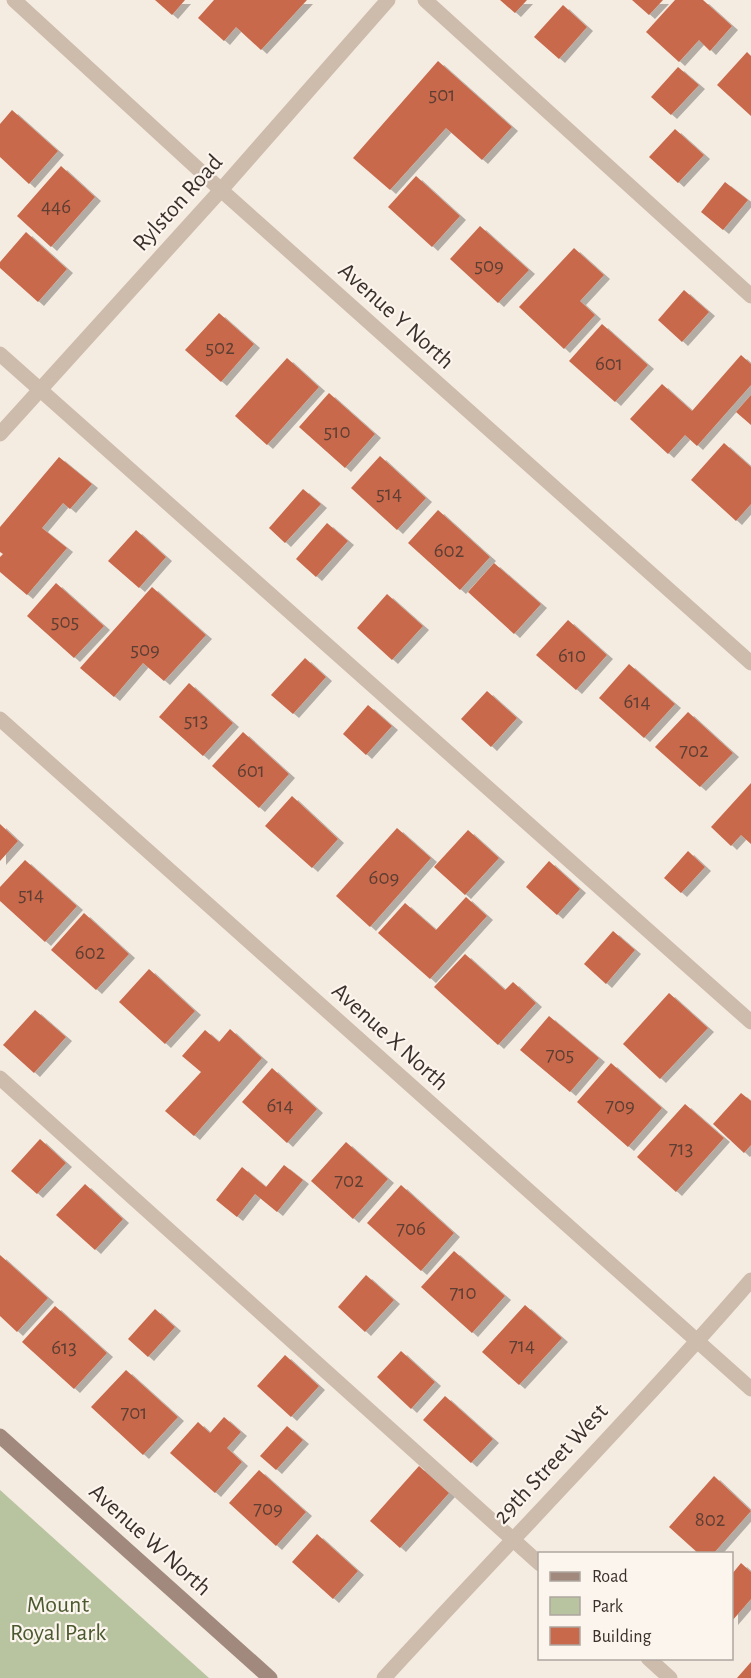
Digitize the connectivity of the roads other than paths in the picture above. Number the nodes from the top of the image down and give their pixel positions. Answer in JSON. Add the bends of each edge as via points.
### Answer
{"nodes":[{"id":1,"x":14,"y":0,"type":"edge"},
{"id":2,"x":388,"y":0,"type":"edge"},
{"id":3,"x":425,"y":0,"type":"edge"},
{"id":4,"x":221,"y":190,"type":"junction"},
{"id":5,"x":751,"y":296,"type":"edge"},
{"id":6,"x":0,"y":354,"type":"edge"},
{"id":7,"x":40,"y":390,"type":"junction"},
{"id":8,"x":0,"y":434,"type":"edge"},
{"id":9,"x":751,"y":663,"type":"edge"},
{"id":10,"x":0,"y":719,"type":"edge"},
{"id":11,"x":751,"y":1022,"type":"edge"},
{"id":12,"x":0,"y":1078,"type":"edge"},
{"id":13,"x":751,"y":1280,"type":"edge"},
{"id":14,"x":698,"y":1342,"type":"junction"},
{"id":15,"x":751,"y":1389,"type":"edge"},
{"id":16,"x":0,"y":1436,"type":"edge"},
{"id":17,"x":511,"y":1539,"type":"junction"},
{"id":18,"x":538,"y":1562,"type":"edge"},
{"id":19,"x":649,"y":1660,"type":"edge"},
{"id":20,"x":270,"y":1678,"type":"edge"},
{"id":21,"x":384,"y":1678,"type":"edge"},
{"id":22,"x":670,"y":1678,"type":"edge"}],
"edges":[{"from":1,"to":4,"type":"street","name":"Avenue Y North"},
{"from":2,"to":4,"type":"street","name":"Rylston Road"},
{"from":3,"to":5,"type":"street"},
{"from":4,"to":7,"type":"street","name":"Rylston Road"},
{"from":4,"to":9,"type":"street","name":"Avenue Y North"},
{"from":6,"to":7,"type":"street"},
{"from":7,"to":8,"type":"street","name":"Rylston Road"},
{"from":7,"to":11,"type":"street"},
{"from":10,"to":14,"type":"street","name":"Avenue X North"},
{"from":12,"to":17,"type":"street"},
{"from":13,"to":14,"type":"street","name":"29th Street West"},
{"from":14,"to":15,"type":"street","name":"Avenue X North"},
{"from":14,"to":17,"type":"street","name":"29th Street West"},
{"from":16,"to":20,"type":"street","name":"Avenue W North"},
{"from":17,"to":18,"type":"street"},
{"from":17,"to":21,"type":"street","name":"29th Street West"},
{"from":19,"to":22,"type":"street"}]}
